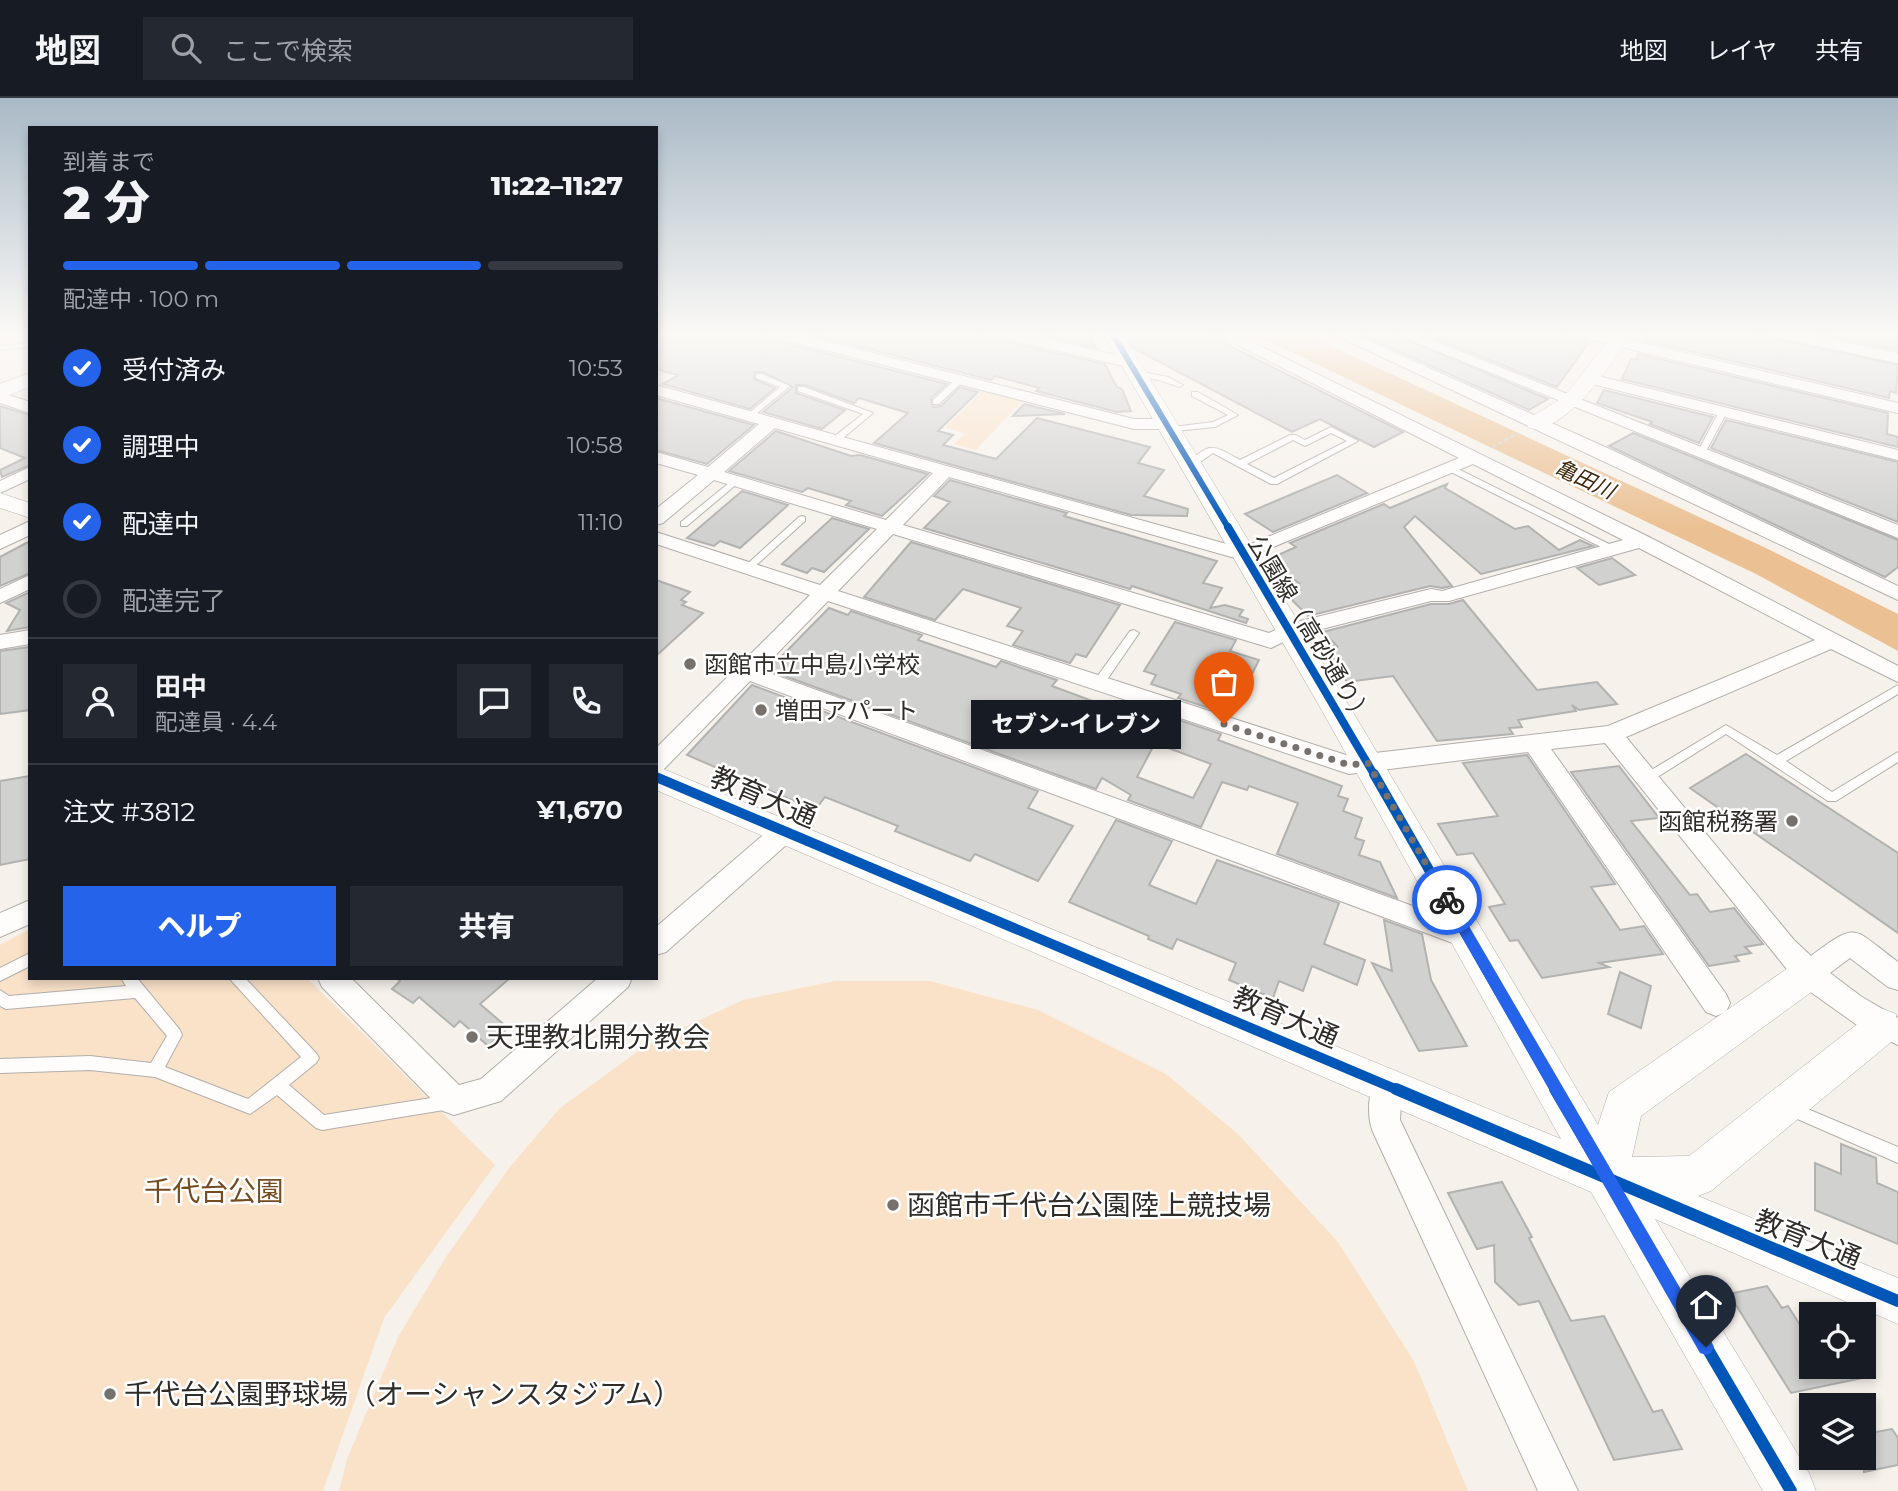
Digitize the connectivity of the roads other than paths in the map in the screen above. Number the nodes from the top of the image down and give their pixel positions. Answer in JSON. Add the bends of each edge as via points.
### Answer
{"nodes":[{"id":1,"x":9,"y":398,"type":"edge"},
{"id":2,"x":684,"y":398,"type":"edge"},
{"id":3,"x":772,"y":398,"type":"edge"},
{"id":4,"x":827,"y":398,"type":"edge"},
{"id":5,"x":940,"y":398,"type":"edge"},
{"id":6,"x":1031,"y":398,"type":"edge"},
{"id":7,"x":1149,"y":398,"type":"edge"},
{"id":8,"x":1202,"y":398,"type":"edge"},
{"id":9,"x":1350,"y":398,"type":"edge"},
{"id":10,"x":1470,"y":398,"type":"edge"},
{"id":11,"x":1563,"y":398,"type":"edge"},
{"id":12,"x":1574,"y":398,"type":"edge"},
{"id":13,"x":1667,"y":398,"type":"edge"},
{"id":14,"x":1858,"y":398,"type":"edge"},
{"id":15,"x":1571,"y":401,"type":"junction"},
{"id":16,"x":936,"y":402,"type":"dead end"},
{"id":17,"x":28,"y":407,"type":"edge"},
{"id":18,"x":1898,"y":408,"type":"edge"},
{"id":19,"x":1723,"y":412,"type":"junction"},
{"id":20,"x":750,"y":417,"type":"junction"},
{"id":21,"x":771,"y":423,"type":"junction"},
{"id":22,"x":1166,"y":427,"type":"junction"},
{"id":23,"x":1529,"y":427,"type":"junction"},
{"id":24,"x":834,"y":441,"type":"junction"},
{"id":25,"x":1701,"y":453,"type":"junction"},
{"id":26,"x":1898,"y":454,"type":"edge"},
{"id":27,"x":658,"y":458,"type":"edge"},
{"id":28,"x":1471,"y":459,"type":"junction"},
{"id":29,"x":1240,"y":464,"type":"junction"},
{"id":30,"x":1190,"y":465,"type":"junction"},
{"id":31,"x":1448,"y":467,"type":"junction"},
{"id":32,"x":944,"y":472,"type":"junction"},
{"id":33,"x":28,"y":473,"type":"edge"},
{"id":34,"x":711,"y":474,"type":"junction"},
{"id":35,"x":735,"y":481,"type":"junction"},
{"id":36,"x":0,"y":488,"type":"edge"},
{"id":37,"x":0,"y":500,"type":"edge"},
{"id":38,"x":28,"y":511,"type":"edge"},
{"id":39,"x":658,"y":517,"type":"edge"},
{"id":40,"x":802,"y":519,"type":"dead end"},
{"id":41,"x":684,"y":524,"type":"dead end"},
{"id":42,"x":28,"y":528,"type":"edge"},
{"id":43,"x":888,"y":528,"type":"junction"},
{"id":44,"x":1898,"y":533,"type":"edge"},
{"id":45,"x":658,"y":539,"type":"edge"},
{"id":46,"x":1642,"y":541,"type":"junction"},
{"id":47,"x":0,"y":543,"type":"edge"},
{"id":48,"x":1614,"y":550,"type":"junction"},
{"id":49,"x":1242,"y":554,"type":"junction"},
{"id":50,"x":748,"y":568,"type":"junction"},
{"id":51,"x":28,"y":582,"type":"edge"},
{"id":52,"x":824,"y":594,"type":"junction"},
{"id":53,"x":1898,"y":594,"type":"edge"},
{"id":54,"x":0,"y":597,"type":"edge"},
{"id":55,"x":1288,"y":631,"type":"junction"},
{"id":56,"x":1133,"y":633,"type":"dead end"},
{"id":57,"x":28,"y":637,"type":"edge"},
{"id":58,"x":1833,"y":640,"type":"junction"},
{"id":59,"x":0,"y":642,"type":"edge"},
{"id":60,"x":746,"y":672,"type":"junction"},
{"id":61,"x":1898,"y":675,"type":"edge"},
{"id":62,"x":1098,"y":684,"type":"junction"},
{"id":63,"x":1898,"y":689,"type":"edge"},
{"id":64,"x":1611,"y":733,"type":"junction"},
{"id":65,"x":1534,"y":743,"type":"junction"},
{"id":66,"x":1898,"y":757,"type":"edge"},
{"id":67,"x":658,"y":761,"type":"edge"},
{"id":68,"x":1777,"y":761,"type":"junction"},
{"id":69,"x":1368,"y":763,"type":"junction"},
{"id":70,"x":658,"y":778,"type":"edge"},
{"id":71,"x":1647,"y":778,"type":"junction"},
{"id":72,"x":785,"y":831,"type":"junction"},
{"id":73,"x":28,"y":912,"type":"edge"},
{"id":74,"x":0,"y":926,"type":"edge"},
{"id":75,"x":1469,"y":938,"type":"junction"},
{"id":76,"x":658,"y":942,"type":"edge"},
{"id":77,"x":28,"y":960,"type":"edge"},
{"id":78,"x":1808,"y":974,"type":"junction"},
{"id":79,"x":0,"y":975,"type":"edge"},
{"id":80,"x":1898,"y":978,"type":"edge"},
{"id":81,"x":130,"y":980,"type":"edge"},
{"id":82,"x":238,"y":980,"type":"edge"},
{"id":83,"x":334,"y":980,"type":"edge"},
{"id":84,"x":616,"y":980,"type":"edge"},
{"id":85,"x":138,"y":991,"type":"junction"},
{"id":86,"x":0,"y":996,"type":"edge"},
{"id":87,"x":1716,"y":1003,"type":"dead end"},
{"id":88,"x":1893,"y":1024,"type":"edge"},
{"id":89,"x":0,"y":1066,"type":"edge"},
{"id":90,"x":155,"y":1070,"type":"junction"},
{"id":91,"x":1387,"y":1084,"type":"junction"},
{"id":92,"x":277,"y":1085,"type":"junction"},
{"id":93,"x":454,"y":1101,"type":"junction"},
{"id":94,"x":1784,"y":1106,"type":"junction"},
{"id":95,"x":1898,"y":1155,"type":"edge"},
{"id":96,"x":1606,"y":1178,"type":"junction"},
{"id":97,"x":1898,"y":1301,"type":"edge"},
{"id":98,"x":1558,"y":1491,"type":"edge"},
{"id":99,"x":1791,"y":1491,"type":"edge"}],
"edges":[{"from":1,"to":17,"type":"street"},
{"from":2,"to":20,"type":"street"},
{"from":3,"to":20,"type":"lane"},
{"from":4,"to":24,"type":"lane","via":[[869,413]]},
{"from":5,"to":16,"type":"lane"},
{"from":6,"to":22,"type":"street","via":[[1134,424]]},
{"from":7,"to":22,"type":"street","name":"公園線（高砂通り）"},
{"from":8,"to":22,"type":"lane","via":[[1234,415],[1215,424]]},
{"from":9,"to":28,"type":"street"},
{"from":10,"to":23,"type":"street"},
{"from":11,"to":15,"type":"street"},
{"from":12,"to":15,"type":"street"},
{"from":13,"to":19,"type":"street"},
{"from":14,"to":18,"type":"street"},
{"from":15,"to":23,"type":"street"},
{"from":15,"to":25,"type":"street"},
{"from":19,"to":25,"type":"lane"},
{"from":19,"to":26,"type":"street"},
{"from":20,"to":21,"type":"street"},
{"from":21,"to":24,"type":"street"},
{"from":21,"to":34,"type":"street"},
{"from":22,"to":30,"type":"street","name":"公園線（高砂通り）"},
{"from":23,"to":53,"type":"street"},
{"from":24,"to":32,"type":"street"},
{"from":25,"to":44,"type":"street"},
{"from":27,"to":34,"type":"street"},
{"from":28,"to":31,"type":"street"},
{"from":28,"to":46,"type":"street"},
{"from":29,"to":29,"type":"lane","via":[[1274,482],[1354,441],[1331,430],[1305,443],[1293,437]]},
{"from":29,"to":30,"type":"lane","via":[[1213,449]]},
{"from":30,"to":49,"type":"street","name":"公園線（高砂通り）"},
{"from":31,"to":48,"type":"lane"},
{"from":31,"to":49,"type":"street"},
{"from":32,"to":43,"type":"street"},
{"from":32,"to":49,"type":"street"},
{"from":33,"to":36,"type":"street"},
{"from":34,"to":35,"type":"street"},
{"from":34,"to":39,"type":"street"},
{"from":35,"to":41,"type":"lane"},
{"from":35,"to":43,"type":"street"},
{"from":37,"to":38,"type":"street"},
{"from":40,"to":50,"type":"lane"},
{"from":42,"to":47,"type":"street"},
{"from":43,"to":52,"type":"street"},
{"from":43,"to":55,"type":"street","via":[[1271,640]]},
{"from":45,"to":50,"type":"street"},
{"from":46,"to":48,"type":"street"},
{"from":46,"to":58,"type":"street"},
{"from":48,"to":55,"type":"street","via":[[1442,597],[1431,595]]},
{"from":49,"to":55,"type":"street","name":"公園線（高砂通り）"},
{"from":50,"to":52,"type":"street"},
{"from":51,"to":54,"type":"street"},
{"from":52,"to":60,"type":"street"},
{"from":52,"to":62,"type":"street"},
{"from":55,"to":69,"type":"street","name":"公園線（高砂通り）"},
{"from":56,"to":62,"type":"lane"},
{"from":57,"to":59,"type":"street"},
{"from":58,"to":61,"type":"street"},
{"from":58,"to":64,"type":"street"},
{"from":60,"to":67,"type":"street"},
{"from":60,"to":75,"type":"street"},
{"from":62,"to":69,"type":"street","via":[[1349,765]]},
{"from":63,"to":68,"type":"lane"},
{"from":64,"to":65,"type":"street"},
{"from":64,"to":71,"type":"street"},
{"from":65,"to":69,"type":"street"},
{"from":65,"to":87,"type":"street"},
{"from":66,"to":68,"type":"lane","via":[[1832,798]]},
{"from":68,"to":71,"type":"lane","via":[[1726,729]]},
{"from":69,"to":75,"type":"street","name":"公園線（高砂通り）"},
{"from":70,"to":72,"type":"street","name":"教育大通"},
{"from":71,"to":78,"type":"street"},
{"from":72,"to":76,"type":"street"},
{"from":72,"to":91,"type":"street","name":"教育大通"},
{"from":73,"to":74,"type":"street"},
{"from":75,"to":96,"type":"street","name":"公園線（高砂通り）"},
{"from":77,"to":79,"type":"lane"},
{"from":78,"to":80,"type":"street","via":[[1850,942]]},
{"from":78,"to":88,"type":"street"},
{"from":78,"to":96,"type":"street","via":[[1623,1105]]},
{"from":81,"to":85,"type":"lane"},
{"from":82,"to":92,"type":"lane","via":[[311,1058]]},
{"from":83,"to":93,"type":"street"},
{"from":84,"to":93,"type":"street","via":[[490,1091]]},
{"from":85,"to":86,"type":"lane","via":[[6,1003]]},
{"from":85,"to":90,"type":"lane","via":[[174,1035]]},
{"from":88,"to":94,"type":"street"},
{"from":89,"to":90,"type":"lane","via":[[90,1063]]},
{"from":90,"to":92,"type":"lane","via":[[250,1107]]},
{"from":91,"to":96,"type":"street","name":"教育大通"},
{"from":91,"to":98,"type":"street","via":[[1384,1121]]},
{"from":92,"to":93,"type":"lane","via":[[322,1123]]},
{"from":94,"to":95,"type":"lane"},
{"from":94,"to":96,"type":"street","via":[[1696,1176]]},
{"from":96,"to":97,"type":"street","name":"教育大通"},
{"from":96,"to":99,"type":"street","name":"公園線（高砂通り）"}]}
